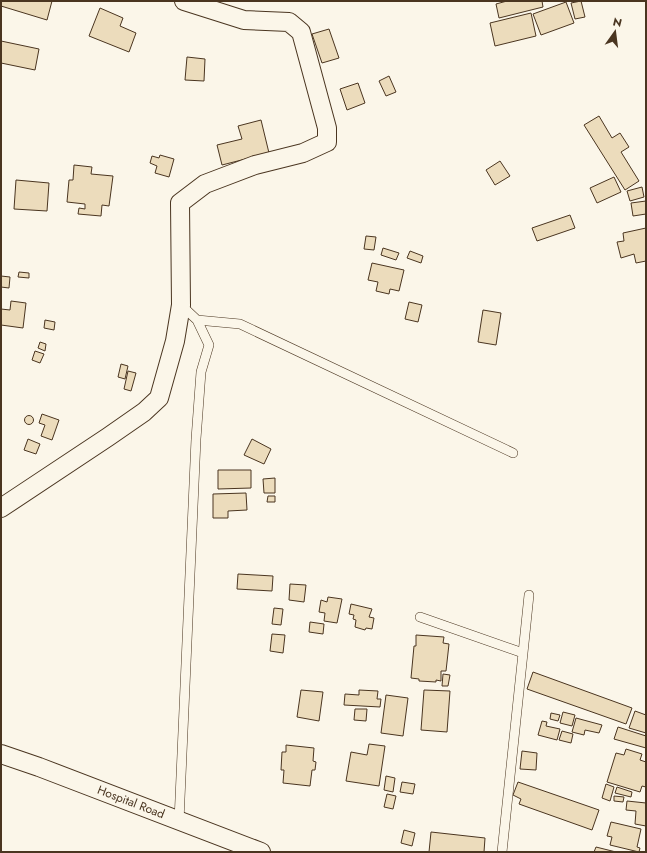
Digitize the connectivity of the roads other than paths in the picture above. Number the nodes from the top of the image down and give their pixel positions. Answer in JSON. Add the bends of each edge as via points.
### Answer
{"nodes":[{"id":1,"x":184,"y":1,"type":"edge"},
{"id":2,"x":181,"y":305,"type":"junction"},
{"id":3,"x":197,"y":320,"type":"junction"},
{"id":4,"x":513,"y":453,"type":"dead end"},
{"id":5,"x":1,"y":508,"type":"edge"},
{"id":6,"x":529,"y":595,"type":"dead end"},
{"id":7,"x":420,"y":617,"type":"dead end"},
{"id":8,"x":523,"y":653,"type":"junction"},
{"id":9,"x":1,"y":754,"type":"edge"},
{"id":10,"x":179,"y":821,"type":"junction"},
{"id":11,"x":261,"y":852,"type":"edge"},
{"id":12,"x":502,"y":852,"type":"edge"}],
"edges":[{"from":1,"to":2,"type":"street","via":[[244,20],[289,22],[301,32],[327,128],[327,142],[303,153],[255,165],[205,184],[180,203]]},
{"from":2,"to":3,"type":"lane"},
{"from":2,"to":5,"type":"street","via":[[175,341],[159,398],[144,412]]},
{"from":3,"to":4,"type":"lane","via":[[240,324]]},
{"from":3,"to":10,"type":"lane","via":[[209,345],[201,372],[196,439]]},
{"from":6,"to":8,"type":"lane"},
{"from":7,"to":8,"type":"lane"},
{"from":8,"to":12,"type":"lane"},
{"from":9,"to":10,"type":"street","name":"Hospital Road"},
{"from":10,"to":11,"type":"street","name":"Hospital Road"}]}
